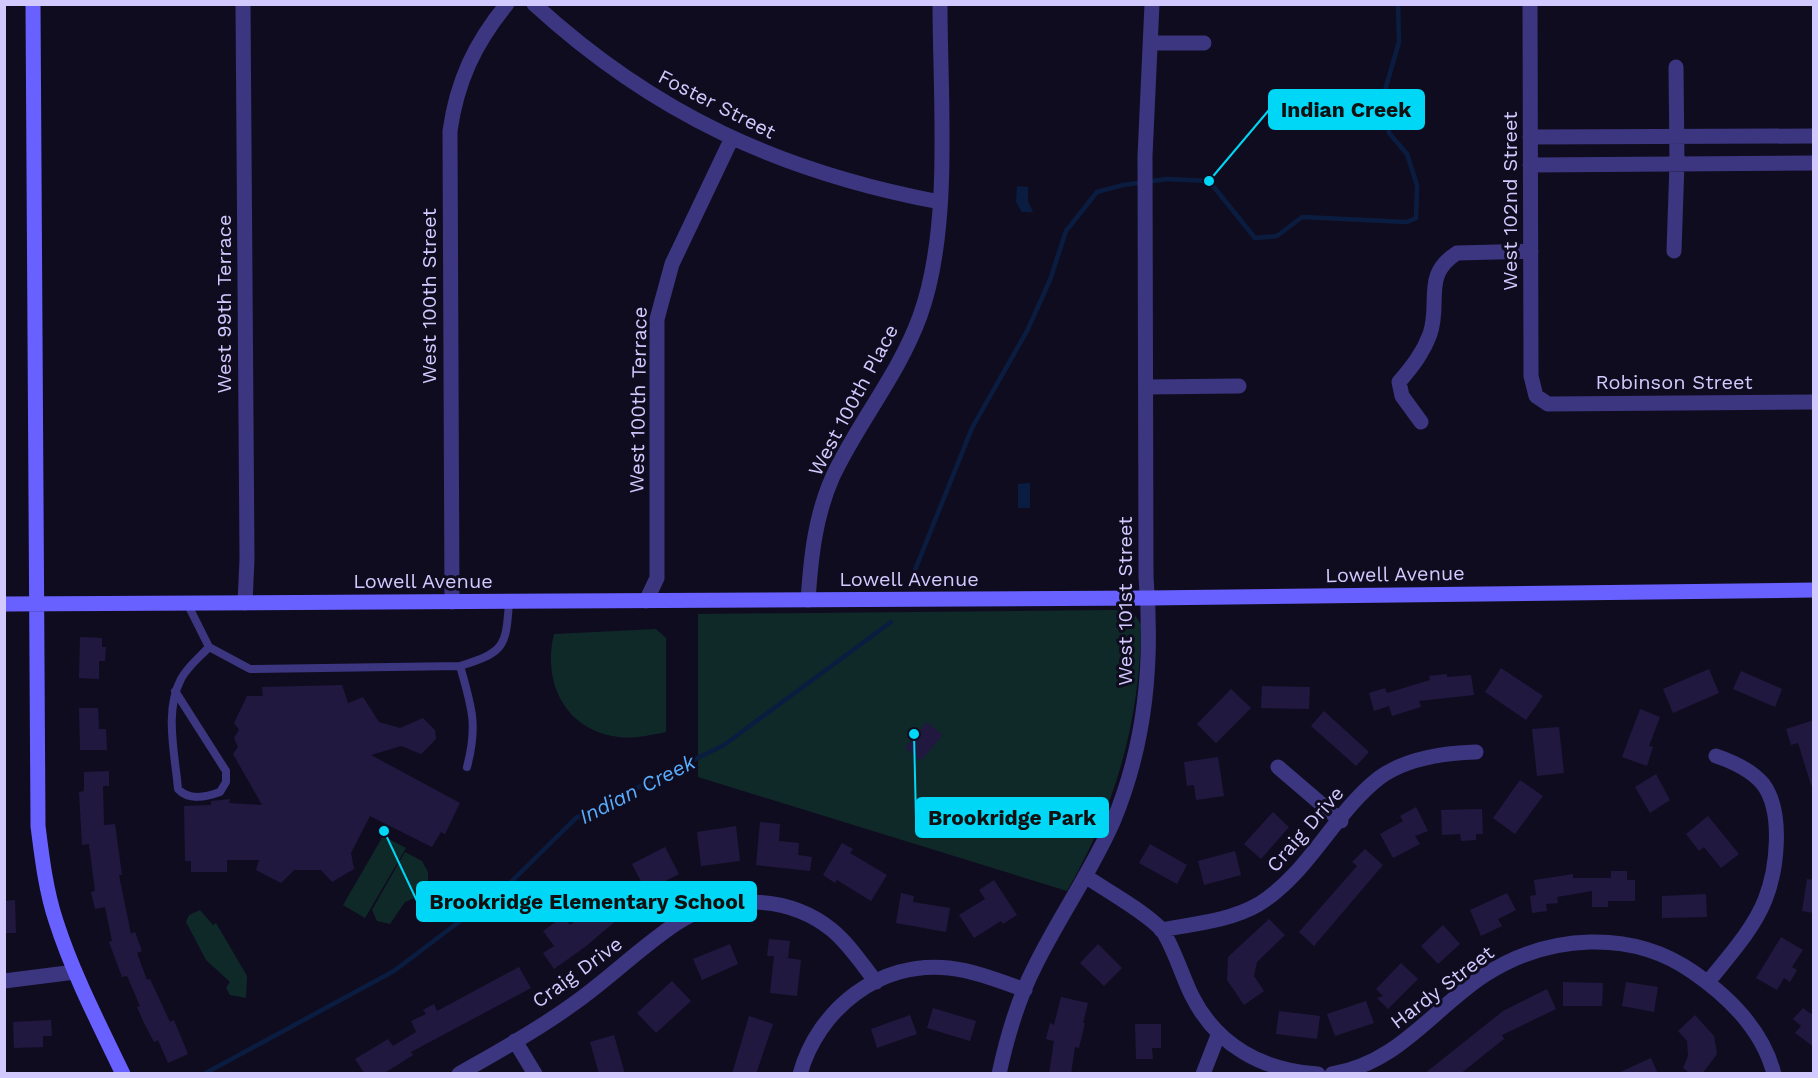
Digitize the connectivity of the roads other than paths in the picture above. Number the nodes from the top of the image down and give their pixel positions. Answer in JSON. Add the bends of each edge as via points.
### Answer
{"nodes":[{"id":1,"x":33,"y":4,"type":"edge"},
{"id":2,"x":243,"y":4,"type":"edge"},
{"id":3,"x":507,"y":4,"type":"edge"},
{"id":4,"x":534,"y":4,"type":"edge"},
{"id":5,"x":940,"y":4,"type":"edge"},
{"id":6,"x":1152,"y":4,"type":"edge"},
{"id":7,"x":1530,"y":4,"type":"edge"},
{"id":8,"x":1151,"y":43,"type":"junction"},
{"id":9,"x":1204,"y":43,"type":"dead end"},
{"id":10,"x":1676,"y":67,"type":"dead end"},
{"id":11,"x":1814,"y":136,"type":"edge"},
{"id":12,"x":1530,"y":137,"type":"junction"},
{"id":13,"x":1677,"y":137,"type":"junction"},
{"id":14,"x":731,"y":140,"type":"junction"},
{"id":15,"x":1677,"y":163,"type":"junction"},
{"id":16,"x":1814,"y":163,"type":"edge"},
{"id":17,"x":1530,"y":165,"type":"junction"},
{"id":18,"x":940,"y":202,"type":"junction"},
{"id":19,"x":1531,"y":250,"type":"junction"},
{"id":20,"x":1674,"y":251,"type":"dead end"},
{"id":21,"x":1239,"y":386,"type":"dead end"},
{"id":22,"x":1146,"y":387,"type":"junction"},
{"id":23,"x":1536,"y":396,"type":"joint"},
{"id":24,"x":1814,"y":402,"type":"edge"},
{"id":25,"x":1421,"y":422,"type":"dead end"},
{"id":26,"x":1814,"y":590,"type":"edge"},
{"id":27,"x":1148,"y":598,"type":"junction"},
{"id":28,"x":808,"y":600,"type":"junction"},
{"id":29,"x":646,"y":601,"type":"junction"},
{"id":30,"x":452,"y":602,"type":"junction"},
{"id":31,"x":509,"y":602,"type":"junction"},
{"id":32,"x":187,"y":603,"type":"junction"},
{"id":33,"x":245,"y":603,"type":"junction"},
{"id":34,"x":4,"y":604,"type":"edge"},
{"id":35,"x":35,"y":604,"type":"junction"},
{"id":36,"x":209,"y":647,"type":"junction"},
{"id":37,"x":460,"y":666,"type":"junction"},
{"id":38,"x":176,"y":691,"type":"junction"},
{"id":39,"x":1476,"y":752,"type":"dead end"},
{"id":40,"x":1716,"y":756,"type":"dead end"},
{"id":41,"x":467,"y":767,"type":"dead end"},
{"id":42,"x":1278,"y":767,"type":"dead end"},
{"id":43,"x":1341,"y":821,"type":"junction"},
{"id":44,"x":1085,"y":876,"type":"junction"},
{"id":45,"x":1161,"y":930,"type":"junction"},
{"id":46,"x":75,"y":972,"type":"junction"},
{"id":47,"x":4,"y":981,"type":"edge"},
{"id":48,"x":876,"y":982,"type":"junction"},
{"id":49,"x":1708,"y":982,"type":"junction"},
{"id":50,"x":1025,"y":990,"type":"junction"},
{"id":51,"x":1219,"y":1033,"type":"junction"},
{"id":52,"x":515,"y":1041,"type":"junction"},
{"id":53,"x":123,"y":1074,"type":"edge"},
{"id":54,"x":459,"y":1074,"type":"edge"},
{"id":55,"x":535,"y":1074,"type":"edge"},
{"id":56,"x":800,"y":1074,"type":"edge"},
{"id":57,"x":999,"y":1074,"type":"edge"},
{"id":58,"x":1203,"y":1074,"type":"edge"},
{"id":59,"x":1318,"y":1074,"type":"edge"},
{"id":60,"x":1332,"y":1074,"type":"edge"},
{"id":61,"x":1774,"y":1074,"type":"edge"}],
"edges":[{"from":1,"to":35,"type":"street"},
{"from":2,"to":33,"type":"street","name":"West 99th Terrace"},
{"from":3,"to":30,"type":"street","name":"West 100th Street","via":[[466,66],[454,102],[450,131]]},
{"from":4,"to":14,"type":"street","name":"Foster Street","via":[[597,57],[649,93]]},
{"from":5,"to":18,"type":"street","name":"West 100th Place"},
{"from":6,"to":8,"type":"street","name":"West 101st Street"},
{"from":7,"to":12,"type":"street","name":"West 102nd Street"},
{"from":8,"to":9,"type":"street"},
{"from":8,"to":22,"type":"street","name":"West 101st Street","via":[[1145,156]]},
{"from":10,"to":13,"type":"street"},
{"from":11,"to":13,"type":"street"},
{"from":12,"to":13,"type":"street"},
{"from":12,"to":17,"type":"street","name":"West 102nd Street"},
{"from":13,"to":15,"type":"street"},
{"from":14,"to":18,"type":"street","name":"Foster Street","via":[[848,182]]},
{"from":14,"to":29,"type":"street","name":"West 100th Terrace","via":[[672,264],[657,319],[657,578]]},
{"from":15,"to":16,"type":"street"},
{"from":15,"to":17,"type":"street"},
{"from":15,"to":20,"type":"street"},
{"from":17,"to":19,"type":"street","name":"West 102nd Street"},
{"from":18,"to":28,"type":"street","name":"West 100th Place","via":[[931,280],[920,317],[903,355],[833,477],[813,541]]},
{"from":19,"to":23,"type":"street","name":"West 102nd Street","via":[[1531,376]]},
{"from":19,"to":25,"type":"street","via":[[1457,253],[1439,270],[1430,333],[1416,363],[1399,382],[1402,396]]},
{"from":21,"to":22,"type":"street"},
{"from":22,"to":27,"type":"street","name":"West 101st Street"},
{"from":23,"to":24,"type":"street","name":"Robinson Street","via":[[1548,404]]},
{"from":26,"to":27,"type":"street","name":"Lowell Avenue"},
{"from":27,"to":28,"type":"street","name":"Lowell Avenue"},
{"from":27,"to":44,"type":"street","name":"West 101st Street","via":[[1149,672],[1144,717],[1130,776]]},
{"from":28,"to":29,"type":"street","name":"Lowell Avenue"},
{"from":29,"to":31,"type":"street","name":"Lowell Avenue"},
{"from":30,"to":31,"type":"street","name":"Lowell Avenue"},
{"from":30,"to":33,"type":"street","name":"Lowell Avenue"},
{"from":31,"to":37,"type":"lane","via":[[507,634],[499,648],[490,657]]},
{"from":32,"to":33,"type":"street","name":"Lowell Avenue"},
{"from":32,"to":35,"type":"street","name":"Lowell Avenue"},
{"from":32,"to":36,"type":"lane"},
{"from":34,"to":35,"type":"street","name":"Lowell Avenue"},
{"from":35,"to":46,"type":"street","via":[[38,826],[56,920]]},
{"from":36,"to":37,"type":"lane","via":[[250,669]]},
{"from":36,"to":38,"type":"lane","via":[[182,676]]},
{"from":37,"to":41,"type":"lane","via":[[473,710],[474,738]]},
{"from":38,"to":38,"type":"lane","via":[[171,711],[178,789],[183,795],[194,797],[220,792],[226,782],[226,771]]},
{"from":39,"to":43,"type":"street","name":"Craig Drive","via":[[1431,757],[1392,771],[1368,789]]},
{"from":40,"to":49,"type":"street","via":[[1744,767],[1763,785],[1776,826],[1776,851],[1765,901]]},
{"from":42,"to":43,"type":"street"},
{"from":43,"to":45,"type":"street","name":"Craig Drive","via":[[1280,889],[1257,905],[1216,919]]},
{"from":44,"to":45,"type":"street"},
{"from":44,"to":50,"type":"street","name":"West 101st Street"},
{"from":45,"to":51,"type":"street","via":[[1192,996]]},
{"from":46,"to":47,"type":"street"},
{"from":46,"to":53,"type":"street"},
{"from":48,"to":50,"type":"street","via":[[908,970],[935,967],[973,972]]},
{"from":48,"to":52,"type":"street","name":"Craig Drive","via":[[840,937],[818,920],[780,905],[739,902],[708,908],[679,922],[575,1003]]},
{"from":48,"to":56,"type":"street","via":[[856,992],[831,1015],[811,1044]]},
{"from":49,"to":60,"type":"street","name":"Hardy Street","via":[[1669,958],[1637,947],[1603,942],[1545,948],[1484,976],[1382,1058]]},
{"from":49,"to":61,"type":"street","name":"Hardy Street","via":[[1753,1029],[1770,1058]]},
{"from":50,"to":57,"type":"street","name":"West 101st Street"},
{"from":51,"to":58,"type":"street"},
{"from":51,"to":59,"type":"street","via":[[1249,1057],[1272,1068]]},
{"from":52,"to":54,"type":"street","name":"Craig Drive"},
{"from":52,"to":55,"type":"street"}]}
